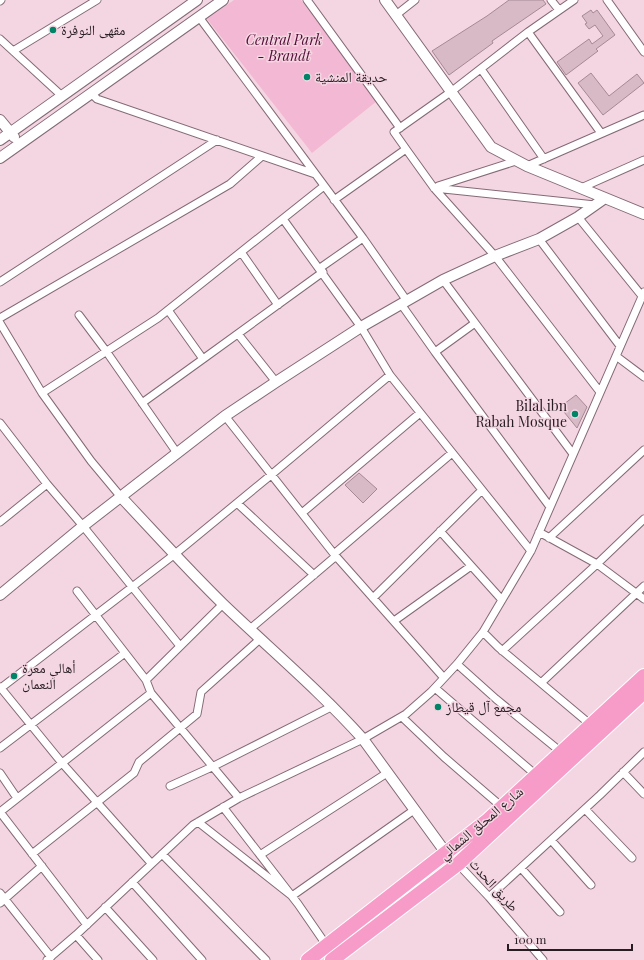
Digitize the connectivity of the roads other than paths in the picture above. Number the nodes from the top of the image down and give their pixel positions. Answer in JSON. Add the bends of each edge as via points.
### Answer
{"nodes":[{"id":1,"x":97,"y":0,"type":"edge"},
{"id":2,"x":196,"y":0,"type":"edge"},
{"id":3,"x":223,"y":0,"type":"edge"},
{"id":4,"x":307,"y":0,"type":"edge"},
{"id":5,"x":385,"y":0,"type":"edge"},
{"id":6,"x":415,"y":0,"type":"edge"},
{"id":7,"x":551,"y":0,"type":"edge"},
{"id":8,"x":574,"y":0,"type":"edge"},
{"id":9,"x":607,"y":0,"type":"edge"},
{"id":10,"x":559,"y":10,"type":"junction"},
{"id":11,"x":396,"y":15,"type":"junction"},
{"id":12,"x":199,"y":17,"type":"junction"},
{"id":13,"x":528,"y":32,"type":"junction"},
{"id":14,"x":0,"y":39,"type":"edge"},
{"id":15,"x":12,"y":51,"type":"junction"},
{"id":16,"x":644,"y":52,"type":"edge"},
{"id":17,"x":481,"y":69,"type":"junction"},
{"id":18,"x":452,"y":91,"type":"junction"},
{"id":19,"x":91,"y":93,"type":"junction"},
{"id":20,"x":62,"y":96,"type":"junction"},
{"id":21,"x":644,"y":115,"type":"edge"},
{"id":22,"x":0,"y":120,"type":"edge"},
{"id":23,"x":400,"y":128,"type":"junction"},
{"id":24,"x":10,"y":132,"type":"junction"},
{"id":25,"x":601,"y":133,"type":"junction"},
{"id":26,"x":0,"y":140,"type":"edge"},
{"id":27,"x":217,"y":140,"type":"junction"},
{"id":28,"x":20,"y":144,"type":"junction"},
{"id":29,"x":406,"y":149,"type":"junction"},
{"id":30,"x":262,"y":156,"type":"junction"},
{"id":31,"x":0,"y":158,"type":"edge"},
{"id":32,"x":544,"y":159,"type":"junction"},
{"id":33,"x":644,"y":160,"type":"edge"},
{"id":34,"x":516,"y":161,"type":"junction"},
{"id":35,"x":527,"y":166,"type":"junction"},
{"id":36,"x":315,"y":174,"type":"junction"},
{"id":37,"x":324,"y":186,"type":"junction"},
{"id":38,"x":434,"y":188,"type":"junction"},
{"id":39,"x":581,"y":188,"type":"junction"},
{"id":40,"x":605,"y":198,"type":"junction"},
{"id":41,"x":334,"y":200,"type":"junction"},
{"id":42,"x":595,"y":205,"type":"junction"},
{"id":43,"x":644,"y":214,"type":"edge"},
{"id":44,"x":578,"y":217,"type":"junction"},
{"id":45,"x":283,"y":219,"type":"junction"},
{"id":46,"x":362,"y":238,"type":"junction"},
{"id":47,"x":539,"y":239,"type":"junction"},
{"id":48,"x":241,"y":252,"type":"junction"},
{"id":49,"x":495,"y":256,"type":"junction"},
{"id":50,"x":321,"y":270,"type":"junction"},
{"id":51,"x":443,"y":280,"type":"junction"},
{"id":52,"x":0,"y":282,"type":"edge"},
{"id":53,"x":643,"y":294,"type":"edge"},
{"id":54,"x":404,"y":302,"type":"junction"},
{"id":55,"x":278,"y":305,"type":"junction"},
{"id":56,"x":168,"y":310,"type":"junction"},
{"id":57,"x":79,"y":315,"type":"dead end"},
{"id":58,"x":0,"y":318,"type":"edge"},
{"id":59,"x":0,"y":323,"type":"edge"},
{"id":60,"x":475,"y":323,"type":"junction"},
{"id":61,"x":361,"y":327,"type":"junction"},
{"id":62,"x":238,"y":334,"type":"junction"},
{"id":63,"x":620,"y":346,"type":"junction"},
{"id":64,"x":106,"y":351,"type":"junction"},
{"id":65,"x":435,"y":352,"type":"junction"},
{"id":66,"x":616,"y":356,"type":"junction"},
{"id":67,"x":203,"y":359,"type":"junction"},
{"id":68,"x":390,"y":376,"type":"junction"},
{"id":69,"x":644,"y":376,"type":"edge"},
{"id":70,"x":276,"y":382,"type":"junction"},
{"id":71,"x":600,"y":392,"type":"junction"},
{"id":72,"x":42,"y":393,"type":"junction"},
{"id":73,"x":142,"y":402,"type":"junction"},
{"id":74,"x":420,"y":413,"type":"junction"},
{"id":75,"x":225,"y":416,"type":"junction"},
{"id":76,"x":1,"y":426,"type":"edge"},
{"id":77,"x":644,"y":450,"type":"edge"},
{"id":78,"x":452,"y":453,"type":"junction"},
{"id":79,"x":177,"y":454,"type":"junction"},
{"id":80,"x":573,"y":454,"type":"junction"},
{"id":81,"x":271,"y":475,"type":"junction"},
{"id":82,"x":47,"y":484,"type":"junction"},
{"id":83,"x":482,"y":490,"type":"junction"},
{"id":84,"x":120,"y":497,"type":"junction"},
{"id":85,"x":237,"y":503,"type":"junction"},
{"id":86,"x":550,"y":507,"type":"junction"},
{"id":87,"x":302,"y":513,"type":"junction"},
{"id":88,"x":644,"y":519,"type":"edge"},
{"id":89,"x":0,"y":522,"type":"edge"},
{"id":90,"x":83,"y":526,"type":"junction"},
{"id":91,"x":440,"y":532,"type":"junction"},
{"id":92,"x":539,"y":532,"type":"junction"},
{"id":93,"x":549,"y":538,"type":"junction"},
{"id":94,"x":531,"y":551,"type":"junction"},
{"id":95,"x":175,"y":554,"type":"junction"},
{"id":96,"x":335,"y":555,"type":"junction"},
{"id":97,"x":597,"y":564,"type":"junction"},
{"id":98,"x":471,"y":566,"type":"junction"},
{"id":99,"x":314,"y":575,"type":"junction"},
{"id":100,"x":133,"y":586,"type":"junction"},
{"id":101,"x":644,"y":586,"type":"edge"},
{"id":102,"x":77,"y":591,"type":"dead end"},
{"id":103,"x":636,"y":593,"type":"junction"},
{"id":104,"x":0,"y":595,"type":"edge"},
{"id":105,"x":373,"y":598,"type":"junction"},
{"id":106,"x":644,"y":599,"type":"edge"},
{"id":107,"x":502,"y":600,"type":"junction"},
{"id":108,"x":223,"y":604,"type":"junction"},
{"id":109,"x":96,"y":615,"type":"junction"},
{"id":110,"x":394,"y":621,"type":"junction"},
{"id":111,"x":250,"y":629,"type":"junction"},
{"id":112,"x":483,"y":632,"type":"junction"},
{"id":113,"x":260,"y":638,"type":"junction"},
{"id":114,"x":180,"y":646,"type":"junction"},
{"id":115,"x":502,"y":651,"type":"junction"},
{"id":116,"x":125,"y":653,"type":"junction"},
{"id":117,"x":457,"y":664,"type":"junction"},
{"id":118,"x":644,"y":676,"type":"edge"},
{"id":119,"x":444,"y":678,"type":"junction"},
{"id":120,"x":146,"y":680,"type":"junction"},
{"id":121,"x":541,"y":683,"type":"junction"},
{"id":122,"x":0,"y":688,"type":"edge"},
{"id":123,"x":435,"y":688,"type":"junction"},
{"id":124,"x":644,"y":692,"type":"edge"},
{"id":125,"x":151,"y":693,"type":"junction"},
{"id":126,"x":333,"y":706,"type":"junction"},
{"id":127,"x":402,"y":717,"type":"junction"},
{"id":128,"x":31,"y":725,"type":"junction"},
{"id":129,"x":591,"y":725,"type":"junction"},
{"id":130,"x":180,"y":729,"type":"junction"},
{"id":131,"x":363,"y":739,"type":"junction"},
{"id":132,"x":0,"y":748,"type":"edge"},
{"id":133,"x":561,"y":752,"type":"junction"},
{"id":134,"x":644,"y":752,"type":"edge"},
{"id":135,"x":62,"y":763,"type":"junction"},
{"id":136,"x":212,"y":767,"type":"junction"},
{"id":137,"x":623,"y":772,"type":"junction"},
{"id":138,"x":0,"y":773,"type":"edge"},
{"id":139,"x":387,"y":773,"type":"junction"},
{"id":140,"x":536,"y":776,"type":"junction"},
{"id":141,"x":170,"y":786,"type":"dead end"},
{"id":142,"x":644,"y":794,"type":"edge"},
{"id":143,"x":17,"y":798,"type":"junction"},
{"id":144,"x":238,"y":798,"type":"junction"},
{"id":145,"x":97,"y":802,"type":"junction"},
{"id":146,"x":223,"y":807,"type":"junction"},
{"id":147,"x":502,"y":807,"type":"junction"},
{"id":148,"x":585,"y":809,"type":"junction"},
{"id":149,"x":414,"y":810,"type":"junction"},
{"id":150,"x":0,"y":812,"type":"edge"},
{"id":151,"x":198,"y":822,"type":"junction"},
{"id":152,"x":551,"y":840,"type":"junction"},
{"id":153,"x":447,"y":853,"type":"junction"},
{"id":154,"x":32,"y":854,"type":"junction"},
{"id":155,"x":162,"y":854,"type":"junction"},
{"id":156,"x":260,"y":855,"type":"junction"},
{"id":157,"x":632,"y":858,"type":"dead end"},
{"id":158,"x":151,"y":863,"type":"junction"},
{"id":159,"x":457,"y":864,"type":"junction"},
{"id":160,"x":42,"y":866,"type":"junction"},
{"id":161,"x":521,"y":868,"type":"junction"},
{"id":162,"x":132,"y":882,"type":"junction"},
{"id":163,"x":591,"y":884,"type":"dead end"},
{"id":164,"x":292,"y":896,"type":"junction"},
{"id":165,"x":489,"y":897,"type":"junction"},
{"id":166,"x":1,"y":898,"type":"edge"},
{"id":167,"x":105,"y":907,"type":"junction"},
{"id":168,"x":560,"y":912,"type":"dead end"},
{"id":169,"x":87,"y":924,"type":"junction"},
{"id":170,"x":76,"y":935,"type":"junction"},
{"id":171,"x":327,"y":946,"type":"junction"},
{"id":172,"x":49,"y":958,"type":"edge"},
{"id":173,"x":98,"y":960,"type":"edge"},
{"id":174,"x":153,"y":960,"type":"edge"},
{"id":175,"x":202,"y":960,"type":"edge"},
{"id":176,"x":266,"y":960,"type":"edge"},
{"id":177,"x":308,"y":960,"type":"edge"},
{"id":178,"x":332,"y":960,"type":"edge"},
{"id":179,"x":543,"y":960,"type":"edge"}],
"edges":[{"from":1,"to":15,"type":"street"},
{"from":2,"to":20,"type":"street"},
{"from":3,"to":12,"type":"street"},
{"from":4,"to":23,"type":"street"},
{"from":5,"to":11,"type":"street"},
{"from":6,"to":11,"type":"street"},
{"from":7,"to":10,"type":"street"},
{"from":8,"to":10,"type":"street"},
{"from":9,"to":16,"type":"street"},
{"from":10,"to":13,"type":"street"},
{"from":11,"to":18,"type":"street"},
{"from":12,"to":19,"type":"street"},
{"from":12,"to":36,"type":"street"},
{"from":13,"to":17,"type":"street"},
{"from":13,"to":25,"type":"street"},
{"from":14,"to":15,"type":"street"},
{"from":15,"to":20,"type":"street"},
{"from":17,"to":18,"type":"street"},
{"from":17,"to":32,"type":"street"},
{"from":18,"to":23,"type":"street"},
{"from":18,"to":34,"type":"street","via":[[491,147]]},
{"from":19,"to":27,"type":"street","via":[[97,99]]},
{"from":19,"to":28,"type":"street"},
{"from":20,"to":24,"type":"street"},
{"from":21,"to":25,"type":"street"},
{"from":22,"to":24,"type":"street"},
{"from":23,"to":29,"type":"street","via":[[394,132]]},
{"from":24,"to":26,"type":"street"},
{"from":24,"to":28,"type":"street"},
{"from":25,"to":32,"type":"street"},
{"from":27,"to":30,"type":"street"},
{"from":27,"to":52,"type":"street"},
{"from":28,"to":31,"type":"street"},
{"from":29,"to":38,"type":"street"},
{"from":29,"to":41,"type":"street"},
{"from":30,"to":36,"type":"street"},
{"from":30,"to":58,"type":"street","via":[[230,184]]},
{"from":32,"to":35,"type":"street"},
{"from":33,"to":39,"type":"street"},
{"from":34,"to":35,"type":"street"},
{"from":34,"to":38,"type":"street"},
{"from":35,"to":39,"type":"street"},
{"from":36,"to":37,"type":"street"},
{"from":37,"to":41,"type":"street"},
{"from":37,"to":45,"type":"street"},
{"from":38,"to":42,"type":"street"},
{"from":38,"to":49,"type":"street"},
{"from":39,"to":40,"type":"street"},
{"from":40,"to":42,"type":"street"},
{"from":40,"to":43,"type":"street"},
{"from":41,"to":46,"type":"street"},
{"from":42,"to":44,"type":"street"},
{"from":44,"to":47,"type":"street"},
{"from":44,"to":53,"type":"street"},
{"from":45,"to":48,"type":"street"},
{"from":45,"to":50,"type":"street"},
{"from":46,"to":50,"type":"street"},
{"from":46,"to":54,"type":"street"},
{"from":47,"to":49,"type":"street"},
{"from":47,"to":63,"type":"street"},
{"from":48,"to":55,"type":"street"},
{"from":48,"to":56,"type":"street"},
{"from":49,"to":51,"type":"street"},
{"from":49,"to":71,"type":"street"},
{"from":50,"to":55,"type":"street"},
{"from":50,"to":61,"type":"street"},
{"from":51,"to":54,"type":"street"},
{"from":51,"to":60,"type":"street"},
{"from":53,"to":63,"type":"street"},
{"from":54,"to":61,"type":"street"},
{"from":54,"to":65,"type":"street"},
{"from":55,"to":62,"type":"street"},
{"from":56,"to":64,"type":"street"},
{"from":56,"to":67,"type":"street"},
{"from":57,"to":64,"type":"street"},
{"from":59,"to":72,"type":"street"},
{"from":60,"to":65,"type":"street"},
{"from":60,"to":80,"type":"street"},
{"from":61,"to":68,"type":"street"},
{"from":61,"to":70,"type":"street"},
{"from":62,"to":67,"type":"street"},
{"from":62,"to":70,"type":"street"},
{"from":63,"to":66,"type":"street"},
{"from":64,"to":72,"type":"street"},
{"from":64,"to":73,"type":"street"},
{"from":65,"to":86,"type":"street"},
{"from":66,"to":69,"type":"street"},
{"from":66,"to":71,"type":"street"},
{"from":67,"to":73,"type":"street"},
{"from":68,"to":74,"type":"street"},
{"from":68,"to":81,"type":"street"},
{"from":70,"to":75,"type":"street"},
{"from":71,"to":80,"type":"street"},
{"from":72,"to":84,"type":"street"},
{"from":73,"to":79,"type":"street"},
{"from":74,"to":78,"type":"street"},
{"from":74,"to":87,"type":"street"},
{"from":75,"to":79,"type":"street"},
{"from":75,"to":81,"type":"street"},
{"from":76,"to":82,"type":"street"},
{"from":77,"to":93,"type":"street"},
{"from":78,"to":83,"type":"street"},
{"from":78,"to":96,"type":"street"},
{"from":79,"to":84,"type":"street"},
{"from":80,"to":86,"type":"street"},
{"from":81,"to":85,"type":"street"},
{"from":81,"to":87,"type":"street"},
{"from":82,"to":89,"type":"street"},
{"from":82,"to":90,"type":"street"},
{"from":83,"to":91,"type":"street"},
{"from":83,"to":94,"type":"street"},
{"from":84,"to":90,"type":"street"},
{"from":84,"to":95,"type":"street"},
{"from":85,"to":95,"type":"street"},
{"from":85,"to":99,"type":"street"},
{"from":86,"to":92,"type":"street"},
{"from":87,"to":96,"type":"street"},
{"from":88,"to":97,"type":"street"},
{"from":90,"to":100,"type":"street"},
{"from":90,"to":104,"type":"street"},
{"from":91,"to":98,"type":"street"},
{"from":91,"to":105,"type":"street"},
{"from":92,"to":93,"type":"street"},
{"from":92,"to":94,"type":"street"},
{"from":93,"to":97,"type":"street"},
{"from":94,"to":107,"type":"street"},
{"from":95,"to":100,"type":"street"},
{"from":95,"to":108,"type":"street"},
{"from":96,"to":99,"type":"street"},
{"from":96,"to":105,"type":"street"},
{"from":97,"to":103,"type":"street"},
{"from":97,"to":115,"type":"street"},
{"from":98,"to":107,"type":"street"},
{"from":98,"to":110,"type":"street"},
{"from":99,"to":111,"type":"street"},
{"from":100,"to":109,"type":"street"},
{"from":100,"to":114,"type":"street"},
{"from":101,"to":103,"type":"street"},
{"from":102,"to":109,"type":"street"},
{"from":103,"to":106,"type":"street"},
{"from":103,"to":121,"type":"street"},
{"from":105,"to":110,"type":"street"},
{"from":107,"to":112,"type":"street"},
{"from":108,"to":111,"type":"street"},
{"from":108,"to":114,"type":"street"},
{"from":109,"to":116,"type":"street"},
{"from":109,"to":122,"type":"street"},
{"from":110,"to":119,"type":"street"},
{"from":111,"to":113,"type":"street"},
{"from":112,"to":115,"type":"street"},
{"from":112,"to":117,"type":"street"},
{"from":113,"to":126,"type":"street"},
{"from":113,"to":130,"type":"street","via":[[201,692],[198,714]]},
{"from":114,"to":120,"type":"street"},
{"from":115,"to":121,"type":"street"},
{"from":116,"to":120,"type":"street"},
{"from":116,"to":128,"type":"street"},
{"from":117,"to":119,"type":"street"},
{"from":117,"to":133,"type":"street"},
{"from":118,"to":129,"type":"highway","name":"شارع المحلق الشمالي"},
{"from":119,"to":123,"type":"street"},
{"from":120,"to":125,"type":"street"},
{"from":121,"to":129,"type":"street"},
{"from":122,"to":128,"type":"street"},
{"from":123,"to":127,"type":"street"},
{"from":123,"to":140,"type":"street"},
{"from":124,"to":159,"type":"highway","name":"شارع المحلق الشمالي"},
{"from":125,"to":130,"type":"street"},
{"from":125,"to":135,"type":"street"},
{"from":126,"to":131,"type":"street"},
{"from":126,"to":136,"type":"street"},
{"from":127,"to":131,"type":"street"},
{"from":127,"to":147,"type":"street"},
{"from":128,"to":132,"type":"street"},
{"from":128,"to":135,"type":"street"},
{"from":129,"to":133,"type":"highway","name":"شارع المحلق الشمالي"},
{"from":130,"to":136,"type":"street"},
{"from":130,"to":145,"type":"street","via":[[139,762],[134,772]]},
{"from":131,"to":139,"type":"street"},
{"from":131,"to":144,"type":"street"},
{"from":133,"to":140,"type":"highway","name":"شارع المحلق الشمالي"},
{"from":134,"to":137,"type":"street"},
{"from":135,"to":143,"type":"street"},
{"from":135,"to":145,"type":"street"},
{"from":136,"to":141,"type":"street"},
{"from":136,"to":144,"type":"street"},
{"from":137,"to":142,"type":"street"},
{"from":137,"to":148,"type":"street"},
{"from":138,"to":143,"type":"street"},
{"from":139,"to":149,"type":"street"},
{"from":139,"to":156,"type":"street"},
{"from":140,"to":147,"type":"highway","name":"شارع المحلق الشمالي"},
{"from":143,"to":150,"type":"street"},
{"from":144,"to":146,"type":"street"},
{"from":145,"to":154,"type":"street"},
{"from":145,"to":158,"type":"street"},
{"from":146,"to":151,"type":"street"},
{"from":146,"to":156,"type":"street"},
{"from":147,"to":153,"type":"highway","name":"شارع المحلق الشمالي"},
{"from":148,"to":152,"type":"street"},
{"from":148,"to":157,"type":"street"},
{"from":149,"to":153,"type":"street"},
{"from":149,"to":164,"type":"street"},
{"from":150,"to":154,"type":"street"},
{"from":151,"to":155,"type":"street"},
{"from":151,"to":164,"type":"street"},
{"from":152,"to":161,"type":"street"},
{"from":152,"to":163,"type":"street"},
{"from":153,"to":159,"type":"highway","via":[[443,866]]},
{"from":153,"to":159,"type":"highway","via":[[457,848],[462,853]]},
{"from":153,"to":171,"type":"highway","name":"شارع المحلق الشمالي"},
{"from":154,"to":160,"type":"street"},
{"from":155,"to":158,"type":"street"},
{"from":155,"to":176,"type":"street"},
{"from":156,"to":164,"type":"street"},
{"from":158,"to":162,"type":"street"},
{"from":159,"to":165,"type":"street","name":"طريق الحدث"},
{"from":159,"to":178,"type":"highway","name":"شارع المحلق الشمالي"},
{"from":160,"to":166,"type":"street"},
{"from":160,"to":169,"type":"street"},
{"from":161,"to":165,"type":"street"},
{"from":161,"to":168,"type":"street"},
{"from":162,"to":167,"type":"street"},
{"from":162,"to":175,"type":"street"},
{"from":164,"to":171,"type":"street"},
{"from":165,"to":179,"type":"street","name":"طريق الحدث"},
{"from":166,"to":172,"type":"street"},
{"from":167,"to":169,"type":"street"},
{"from":167,"to":174,"type":"street"},
{"from":169,"to":170,"type":"street"},
{"from":170,"to":172,"type":"street"},
{"from":170,"to":173,"type":"street"},
{"from":171,"to":177,"type":"highway","name":"شارع المحلق الشمالي"}]}
